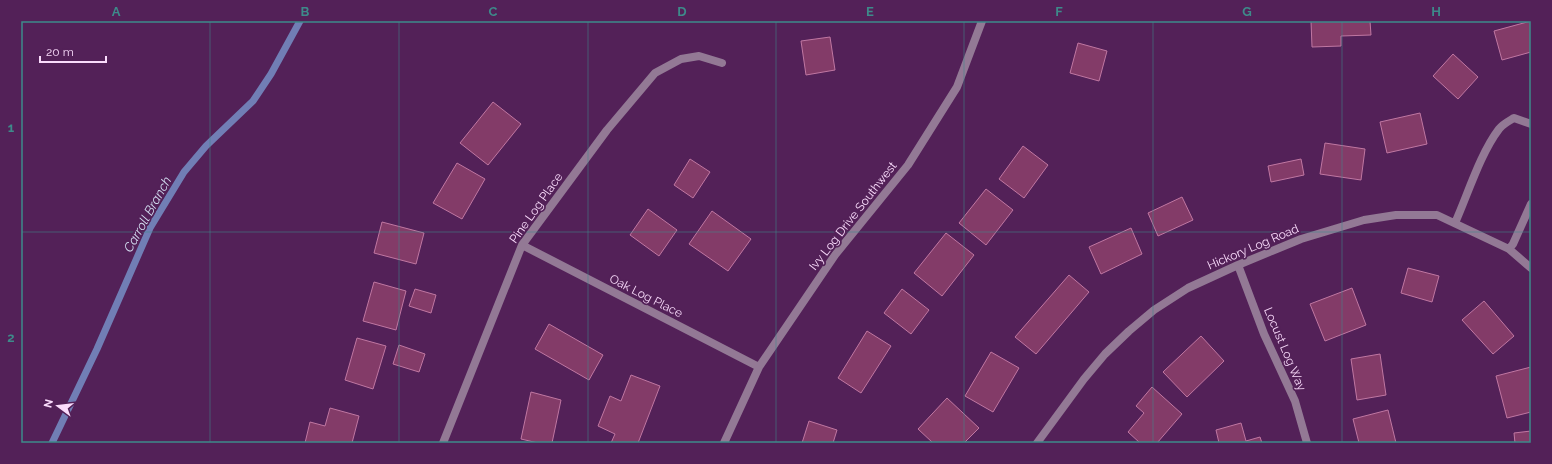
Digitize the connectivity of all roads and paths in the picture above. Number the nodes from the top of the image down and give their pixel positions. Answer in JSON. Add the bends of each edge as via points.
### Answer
{"nodes":[{"id":1,"x":982,"y":21,"type":"edge"},
{"id":2,"x":722,"y":63,"type":"dead end"},
{"id":3,"x":1531,"y":124,"type":"edge"},
{"id":4,"x":1531,"y":204,"type":"edge"},
{"id":5,"x":1455,"y":223,"type":"junction"},
{"id":6,"x":522,"y":246,"type":"junction"},
{"id":7,"x":1509,"y":249,"type":"junction"},
{"id":8,"x":1238,"y":265,"type":"junction"},
{"id":9,"x":1531,"y":268,"type":"edge"},
{"id":10,"x":759,"y":368,"type":"junction"},
{"id":11,"x":443,"y":443,"type":"edge"},
{"id":12,"x":724,"y":443,"type":"edge"},
{"id":13,"x":1037,"y":443,"type":"edge"},
{"id":14,"x":1307,"y":443,"type":"edge"}],
"edges":[{"from":1,"to":10,"type":"street","name":"Ivy Log Drive Southwest","via":[[957,87],[908,165],[835,255]]},
{"from":2,"to":6,"type":"street","name":"Pine Log Place","via":[[699,56],[681,59],[655,73],[607,130]]},
{"from":3,"to":5,"type":"street","via":[[1514,118],[1500,129],[1484,156]]},
{"from":4,"to":7,"type":"street","via":[[1514,244]]},
{"from":5,"to":7,"type":"street","name":"Hickory Log Road"},
{"from":5,"to":8,"type":"street","name":"Hickory Log Road","via":[[1437,215],[1396,215],[1364,220],[1301,239]]},
{"from":6,"to":10,"type":"street","name":"Oak Log Place"},
{"from":6,"to":11,"type":"street","name":"Pine Log Place"},
{"from":7,"to":9,"type":"street","name":"Hickory Log Road"},
{"from":8,"to":13,"type":"street","name":"Hickory Log Road","via":[[1188,288],[1154,310],[1129,331],[1084,379]]},
{"from":8,"to":14,"type":"street","name":"Locust Log Way","via":[[1264,334],[1295,401]]},
{"from":10,"to":12,"type":"street","name":"Ivy Log Drive Southwest"}]}
